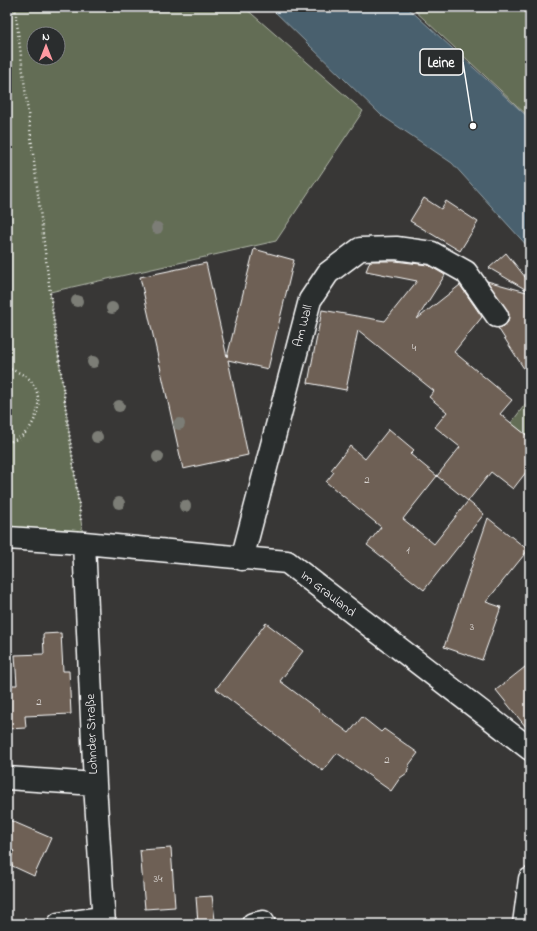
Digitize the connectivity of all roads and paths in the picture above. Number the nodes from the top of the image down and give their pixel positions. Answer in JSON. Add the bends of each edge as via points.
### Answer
{"nodes":[{"id":1,"x":15,"y":7,"type":"edge"},
{"id":2,"x":497,"y":316,"type":"dead end"},
{"id":3,"x":7,"y":368,"type":"edge"},
{"id":4,"x":7,"y":442,"type":"edge"},
{"id":5,"x":7,"y":538,"type":"edge"},
{"id":6,"x":84,"y":543,"type":"junction"},
{"id":7,"x":242,"y":559,"type":"junction"},
{"id":8,"x":530,"y":749,"type":"edge"},
{"id":9,"x":7,"y":778,"type":"edge"},
{"id":10,"x":94,"y":784,"type":"junction"},
{"id":11,"x":530,"y":879,"type":"edge"},
{"id":12,"x":103,"y":921,"type":"edge"},
{"id":13,"x":59,"y":924,"type":"edge"},
{"id":14,"x":253,"y":924,"type":"edge"},
{"id":15,"x":264,"y":924,"type":"edge"},
{"id":16,"x":524,"y":924,"type":"edge"}],
"edges":[{"from":1,"to":6,"type":"path"},
{"from":2,"to":7,"type":"street","name":"Am Wall","via":[[466,272],[432,253],[396,248],[360,249],[328,273],[310,300]]},
{"from":3,"to":4,"type":"path","via":[[21,373],[31,381],[37,393],[39,407],[29,427],[21,436]]},
{"from":5,"to":6,"type":"street","name":"Im Grauland"},
{"from":6,"to":7,"type":"street","name":"Im Grauland"},
{"from":6,"to":10,"type":"street","name":"Lohnder Straße"},
{"from":7,"to":8,"type":"street","name":"Im Grauland","via":[[287,562]]},
{"from":9,"to":10,"type":"street"},
{"from":10,"to":12,"type":"street","name":"Lohnder Straße"},
{"from":11,"to":16,"type":"street"},
{"from":12,"to":13,"type":"street"},
{"from":14,"to":15,"type":"street"}]}
